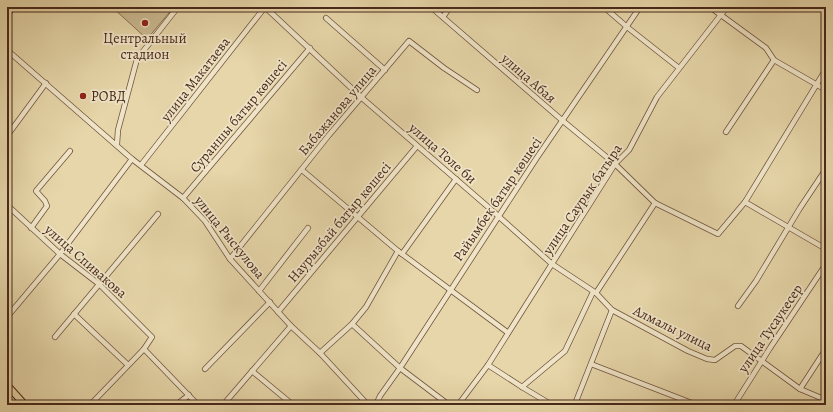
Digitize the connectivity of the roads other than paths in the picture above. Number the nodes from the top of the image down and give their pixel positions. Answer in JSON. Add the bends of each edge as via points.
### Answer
{"nodes":[{"id":1,"x":12,"y":7,"type":"edge"},
{"id":2,"x":178,"y":7,"type":"edge"},
{"id":3,"x":265,"y":7,"type":"edge"},
{"id":4,"x":431,"y":7,"type":"edge"},
{"id":5,"x":450,"y":7,"type":"edge"},
{"id":6,"x":604,"y":7,"type":"edge"},
{"id":7,"x":640,"y":7,"type":"edge"},
{"id":8,"x":710,"y":7,"type":"edge"},
{"id":9,"x":727,"y":7,"type":"edge"},
{"id":10,"x":7,"y":14,"type":"edge"},
{"id":11,"x":720,"y":14,"type":"junction"},
{"id":12,"x":443,"y":17,"type":"junction"},
{"id":13,"x":326,"y":18,"type":"dead end"},
{"id":14,"x":626,"y":27,"type":"junction"},
{"id":15,"x":310,"y":48,"type":"junction"},
{"id":16,"x":7,"y":50,"type":"edge"},
{"id":17,"x":774,"y":60,"type":"junction"},
{"id":18,"x":679,"y":68,"type":"junction"},
{"id":19,"x":826,"y":69,"type":"edge"},
{"id":20,"x":385,"y":70,"type":"junction"},
{"id":21,"x":46,"y":83,"type":"junction"},
{"id":22,"x":817,"y":85,"type":"junction"},
{"id":23,"x":477,"y":90,"type":"dead end"},
{"id":24,"x":826,"y":90,"type":"edge"},
{"id":25,"x":362,"y":98,"type":"junction"},
{"id":26,"x":563,"y":121,"type":"junction"},
{"id":27,"x":726,"y":132,"type":"dead end"},
{"id":28,"x":7,"y":136,"type":"edge"},
{"id":29,"x":117,"y":144,"type":"junction"},
{"id":30,"x":417,"y":146,"type":"junction"},
{"id":31,"x":70,"y":151,"type":"dead end"},
{"id":32,"x":132,"y":159,"type":"junction"},
{"id":33,"x":615,"y":164,"type":"junction"},
{"id":34,"x":141,"y":165,"type":"junction"},
{"id":35,"x":826,"y":169,"type":"edge"},
{"id":36,"x":302,"y":170,"type":"junction"},
{"id":37,"x":456,"y":179,"type":"junction"},
{"id":38,"x":183,"y":198,"type":"junction"},
{"id":39,"x":745,"y":202,"type":"junction"},
{"id":40,"x":655,"y":203,"type":"junction"},
{"id":41,"x":8,"y":207,"type":"edge"},
{"id":42,"x":158,"y":214,"type":"dead end"},
{"id":43,"x":358,"y":216,"type":"junction"},
{"id":44,"x":499,"y":216,"type":"junction"},
{"id":45,"x":31,"y":228,"type":"junction"},
{"id":46,"x":308,"y":228,"type":"dead end"},
{"id":47,"x":789,"y":228,"type":"junction"},
{"id":48,"x":826,"y":249,"type":"edge"},
{"id":49,"x":400,"y":252,"type":"junction"},
{"id":50,"x":60,"y":254,"type":"junction"},
{"id":51,"x":230,"y":259,"type":"junction"},
{"id":52,"x":552,"y":264,"type":"junction"},
{"id":53,"x":826,"y":264,"type":"edge"},
{"id":54,"x":99,"y":284,"type":"junction"},
{"id":55,"x":451,"y":289,"type":"junction"},
{"id":56,"x":259,"y":291,"type":"junction"},
{"id":57,"x":595,"y":292,"type":"junction"},
{"id":58,"x":270,"y":302,"type":"junction"},
{"id":59,"x":738,"y":306,"type":"dead end"},
{"id":60,"x":612,"y":310,"type":"junction"},
{"id":61,"x":278,"y":312,"type":"junction"},
{"id":62,"x":74,"y":314,"type":"junction"},
{"id":63,"x":7,"y":317,"type":"edge"},
{"id":64,"x":352,"y":324,"type":"junction"},
{"id":65,"x":291,"y":326,"type":"junction"},
{"id":66,"x":507,"y":332,"type":"junction"},
{"id":67,"x":55,"y":337,"type":"dead end"},
{"id":68,"x":144,"y":349,"type":"junction"},
{"id":69,"x":826,"y":349,"type":"edge"},
{"id":70,"x":320,"y":353,"type":"junction"},
{"id":71,"x":762,"y":362,"type":"junction"},
{"id":72,"x":591,"y":364,"type":"junction"},
{"id":73,"x":128,"y":365,"type":"junction"},
{"id":74,"x":488,"y":365,"type":"junction"},
{"id":75,"x":400,"y":368,"type":"junction"},
{"id":76,"x":205,"y":369,"type":"dead end"},
{"id":77,"x":252,"y":371,"type":"junction"},
{"id":78,"x":7,"y":385,"type":"edge"},
{"id":79,"x":522,"y":387,"type":"junction"},
{"id":80,"x":800,"y":388,"type":"junction"},
{"id":81,"x":189,"y":395,"type":"junction"},
{"id":82,"x":826,"y":400,"type":"edge"},
{"id":83,"x":25,"y":405,"type":"edge"},
{"id":84,"x":90,"y":405,"type":"edge"},
{"id":85,"x":176,"y":405,"type":"edge"},
{"id":86,"x":198,"y":405,"type":"edge"},
{"id":87,"x":223,"y":405,"type":"edge"},
{"id":88,"x":293,"y":405,"type":"edge"},
{"id":89,"x":368,"y":405,"type":"edge"},
{"id":90,"x":376,"y":405,"type":"edge"},
{"id":91,"x":449,"y":405,"type":"edge"},
{"id":92,"x":458,"y":405,"type":"edge"},
{"id":93,"x":552,"y":405,"type":"edge"},
{"id":94,"x":574,"y":405,"type":"edge"},
{"id":95,"x":697,"y":405,"type":"edge"},
{"id":96,"x":734,"y":405,"type":"edge"}],
"edges":[{"from":1,"to":10,"type":"main road"},
{"from":2,"to":29,"type":"street","via":[[137,59],[118,130]]},
{"from":3,"to":15,"type":"street","name":"улица Толе би"},
{"from":3,"to":34,"type":"street","name":"улица Макатаева"},
{"from":4,"to":12,"type":"street","name":"улица Абая"},
{"from":5,"to":12,"type":"street"},
{"from":6,"to":14,"type":"street"},
{"from":7,"to":14,"type":"street","name":"Райымбек батыр көшесі"},
{"from":8,"to":11,"type":"street"},
{"from":9,"to":11,"type":"street","name":"улица Саурык батыра"},
{"from":11,"to":17,"type":"street","via":[[766,48]]},
{"from":11,"to":18,"type":"street","name":"улица Саурык батыра"},
{"from":12,"to":26,"type":"street","name":"улица Абая"},
{"from":13,"to":20,"type":"street"},
{"from":14,"to":18,"type":"street"},
{"from":14,"to":26,"type":"street","name":"Райымбек батыр көшесі"},
{"from":15,"to":25,"type":"street","name":"улица Толе би"},
{"from":15,"to":38,"type":"street","name":"Сураншы батыр көшесі"},
{"from":16,"to":21,"type":"street","name":"улица Рыскулова"},
{"from":17,"to":22,"type":"street"},
{"from":17,"to":27,"type":"street"},
{"from":18,"to":33,"type":"street","name":"улица Саурык батыра","via":[[657,97],[629,150]]},
{"from":19,"to":22,"type":"street"},
{"from":20,"to":23,"type":"street","name":"Бабажанова улица","via":[[409,41]]},
{"from":20,"to":25,"type":"street","name":"Бабажанова улица"},
{"from":21,"to":28,"type":"street"},
{"from":21,"to":29,"type":"street","name":"улица Рыскулова"},
{"from":22,"to":24,"type":"street"},
{"from":22,"to":39,"type":"street"},
{"from":25,"to":30,"type":"street","name":"улица Толе би"},
{"from":25,"to":36,"type":"street","name":"Бабажанова улица"},
{"from":26,"to":33,"type":"street","name":"улица Абая"},
{"from":26,"to":44,"type":"street","name":"Райымбек батыр көшесі"},
{"from":29,"to":32,"type":"street","name":"улица Рыскулова"},
{"from":30,"to":37,"type":"street","name":"улица Толе би"},
{"from":30,"to":43,"type":"street","name":"Наурызбай батыр көшесі"},
{"from":31,"to":45,"type":"street","via":[[36,191],[47,206]]},
{"from":32,"to":34,"type":"street","name":"улица Рыскулова"},
{"from":32,"to":50,"type":"street"},
{"from":33,"to":40,"type":"street","name":"улица Абая"},
{"from":33,"to":52,"type":"street","name":"улица Саурык батыра"},
{"from":34,"to":38,"type":"street","name":"улица Рыскулова"},
{"from":35,"to":47,"type":"street"},
{"from":36,"to":43,"type":"street"},
{"from":36,"to":51,"type":"street","name":"Бабажанова улица"},
{"from":37,"to":44,"type":"street","name":"улица Толе би"},
{"from":37,"to":49,"type":"street"},
{"from":38,"to":51,"type":"street","name":"улица Рыскулова","via":[[205,221]]},
{"from":39,"to":40,"type":"street","name":"улица Абая","via":[[718,234]]},
{"from":39,"to":47,"type":"street"},
{"from":40,"to":57,"type":"street"},
{"from":41,"to":45,"type":"street","name":"улица Спивакова"},
{"from":42,"to":54,"type":"street"},
{"from":43,"to":49,"type":"street"},
{"from":43,"to":61,"type":"street","name":"Наурызбай батыр көшесі"},
{"from":44,"to":52,"type":"street","name":"улица Толе би"},
{"from":44,"to":55,"type":"street","name":"Райымбек батыр көшесі"},
{"from":45,"to":50,"type":"street","name":"улица Спивакова"},
{"from":46,"to":56,"type":"street"},
{"from":47,"to":48,"type":"street"},
{"from":47,"to":59,"type":"street"},
{"from":49,"to":55,"type":"street"},
{"from":49,"to":64,"type":"street","via":[[366,307]]},
{"from":50,"to":54,"type":"street","name":"улица Спивакова"},
{"from":50,"to":63,"type":"street"},
{"from":51,"to":56,"type":"street","name":"улица Рыскулова"},
{"from":52,"to":57,"type":"street","name":"улица Толе би"},
{"from":52,"to":66,"type":"street","name":"улица Саурык батыра"},
{"from":53,"to":71,"type":"street","name":"улица Тусаукесер"},
{"from":54,"to":62,"type":"street"},
{"from":54,"to":68,"type":"street","name":"улица Спивакова","via":[[152,337]]},
{"from":55,"to":66,"type":"street"},
{"from":55,"to":75,"type":"street","name":"Райымбек батыр көшесі"},
{"from":56,"to":58,"type":"street","name":"улица Рыскулова"},
{"from":57,"to":60,"type":"street","name":"улица Толе би"},
{"from":57,"to":79,"type":"street","via":[[565,351]]},
{"from":58,"to":61,"type":"street","name":"улица Рыскулова"},
{"from":58,"to":76,"type":"street"},
{"from":60,"to":71,"type":"street","name":"Алмалы улица","via":[[707,359],[715,360],[738,345]]},
{"from":60,"to":72,"type":"street"},
{"from":61,"to":65,"type":"street","name":"улица Рыскулова"},
{"from":62,"to":67,"type":"street"},
{"from":62,"to":73,"type":"street"},
{"from":64,"to":70,"type":"street"},
{"from":64,"to":75,"type":"street"},
{"from":65,"to":70,"type":"street","name":"улица Рыскулова"},
{"from":65,"to":77,"type":"street"},
{"from":66,"to":74,"type":"street","name":"улица Саурык батыра"},
{"from":68,"to":73,"type":"street"},
{"from":68,"to":81,"type":"street"},
{"from":69,"to":80,"type":"street"},
{"from":70,"to":89,"type":"street","name":"улица Рыскулова"},
{"from":71,"to":80,"type":"street","name":"Алмалы улица"},
{"from":71,"to":96,"type":"street","name":"улица Тусаукесер"},
{"from":72,"to":94,"type":"street"},
{"from":72,"to":95,"type":"street"},
{"from":73,"to":84,"type":"street"},
{"from":74,"to":79,"type":"street"},
{"from":74,"to":92,"type":"street","name":"улица Саурык батыра"},
{"from":75,"to":90,"type":"street","name":"Райымбек батыр көшесі"},
{"from":75,"to":91,"type":"street"},
{"from":77,"to":87,"type":"street"},
{"from":77,"to":88,"type":"street"},
{"from":78,"to":83,"type":"main road"},
{"from":79,"to":93,"type":"street"},
{"from":80,"to":82,"type":"street","name":"Алмалы улица"},
{"from":81,"to":85,"type":"street"},
{"from":81,"to":86,"type":"street"}]}
